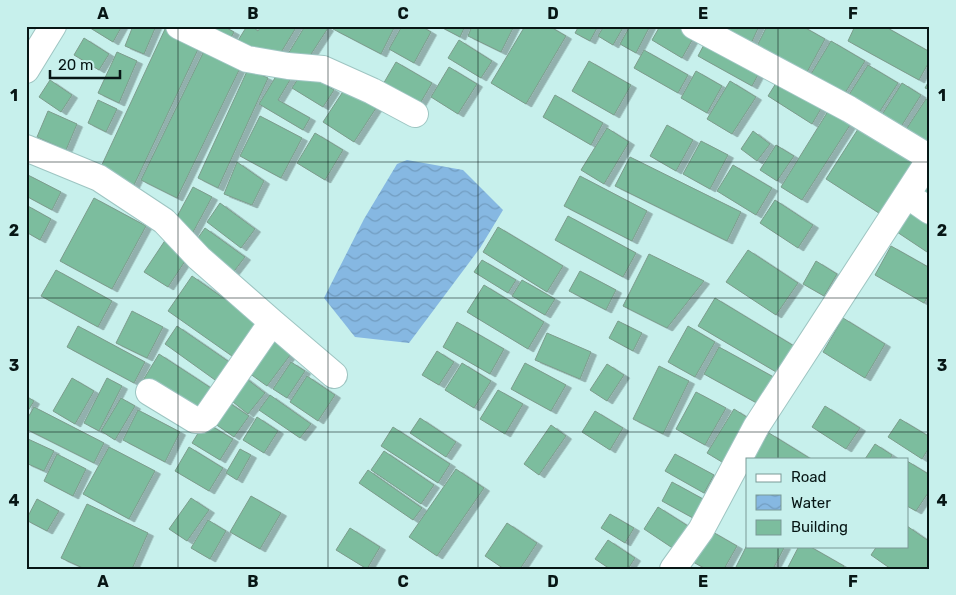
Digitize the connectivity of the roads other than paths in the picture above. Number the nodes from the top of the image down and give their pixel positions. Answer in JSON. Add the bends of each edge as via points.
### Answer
{"nodes":[{"id":1,"x":53,"y":26,"type":"edge"},
{"id":2,"x":179,"y":26,"type":"edge"},
{"id":3,"x":694,"y":26,"type":"edge"},
{"id":4,"x":26,"y":70,"type":"edge"},
{"id":5,"x":415,"y":114,"type":"dead end"},
{"id":6,"x":26,"y":148,"type":"edge"},
{"id":7,"x":930,"y":159,"type":"edge"},
{"id":8,"x":907,"y":195,"type":"junction"},
{"id":9,"x":930,"y":211,"type":"edge"},
{"id":10,"x":272,"y":322,"type":"junction"},
{"id":11,"x":334,"y":375,"type":"dead end"},
{"id":12,"x":149,"y":392,"type":"dead end"},
{"id":13,"x":673,"y":569,"type":"edge"}],
"edges":[{"from":1,"to":4,"type":"street"},
{"from":2,"to":5,"type":"street","via":[[247,59],[323,69]]},
{"from":3,"to":7,"type":"street","via":[[850,109]]},
{"from":6,"to":10,"type":"street","via":[[99,178],[164,221]]},
{"from":7,"to":8,"type":"street"},
{"from":8,"to":9,"type":"street"},
{"from":8,"to":13,"type":"street","via":[[756,427],[701,530]]},
{"from":10,"to":11,"type":"street"},
{"from":10,"to":12,"type":"street","via":[[207,416],[201,420],[195,420]]}]}
